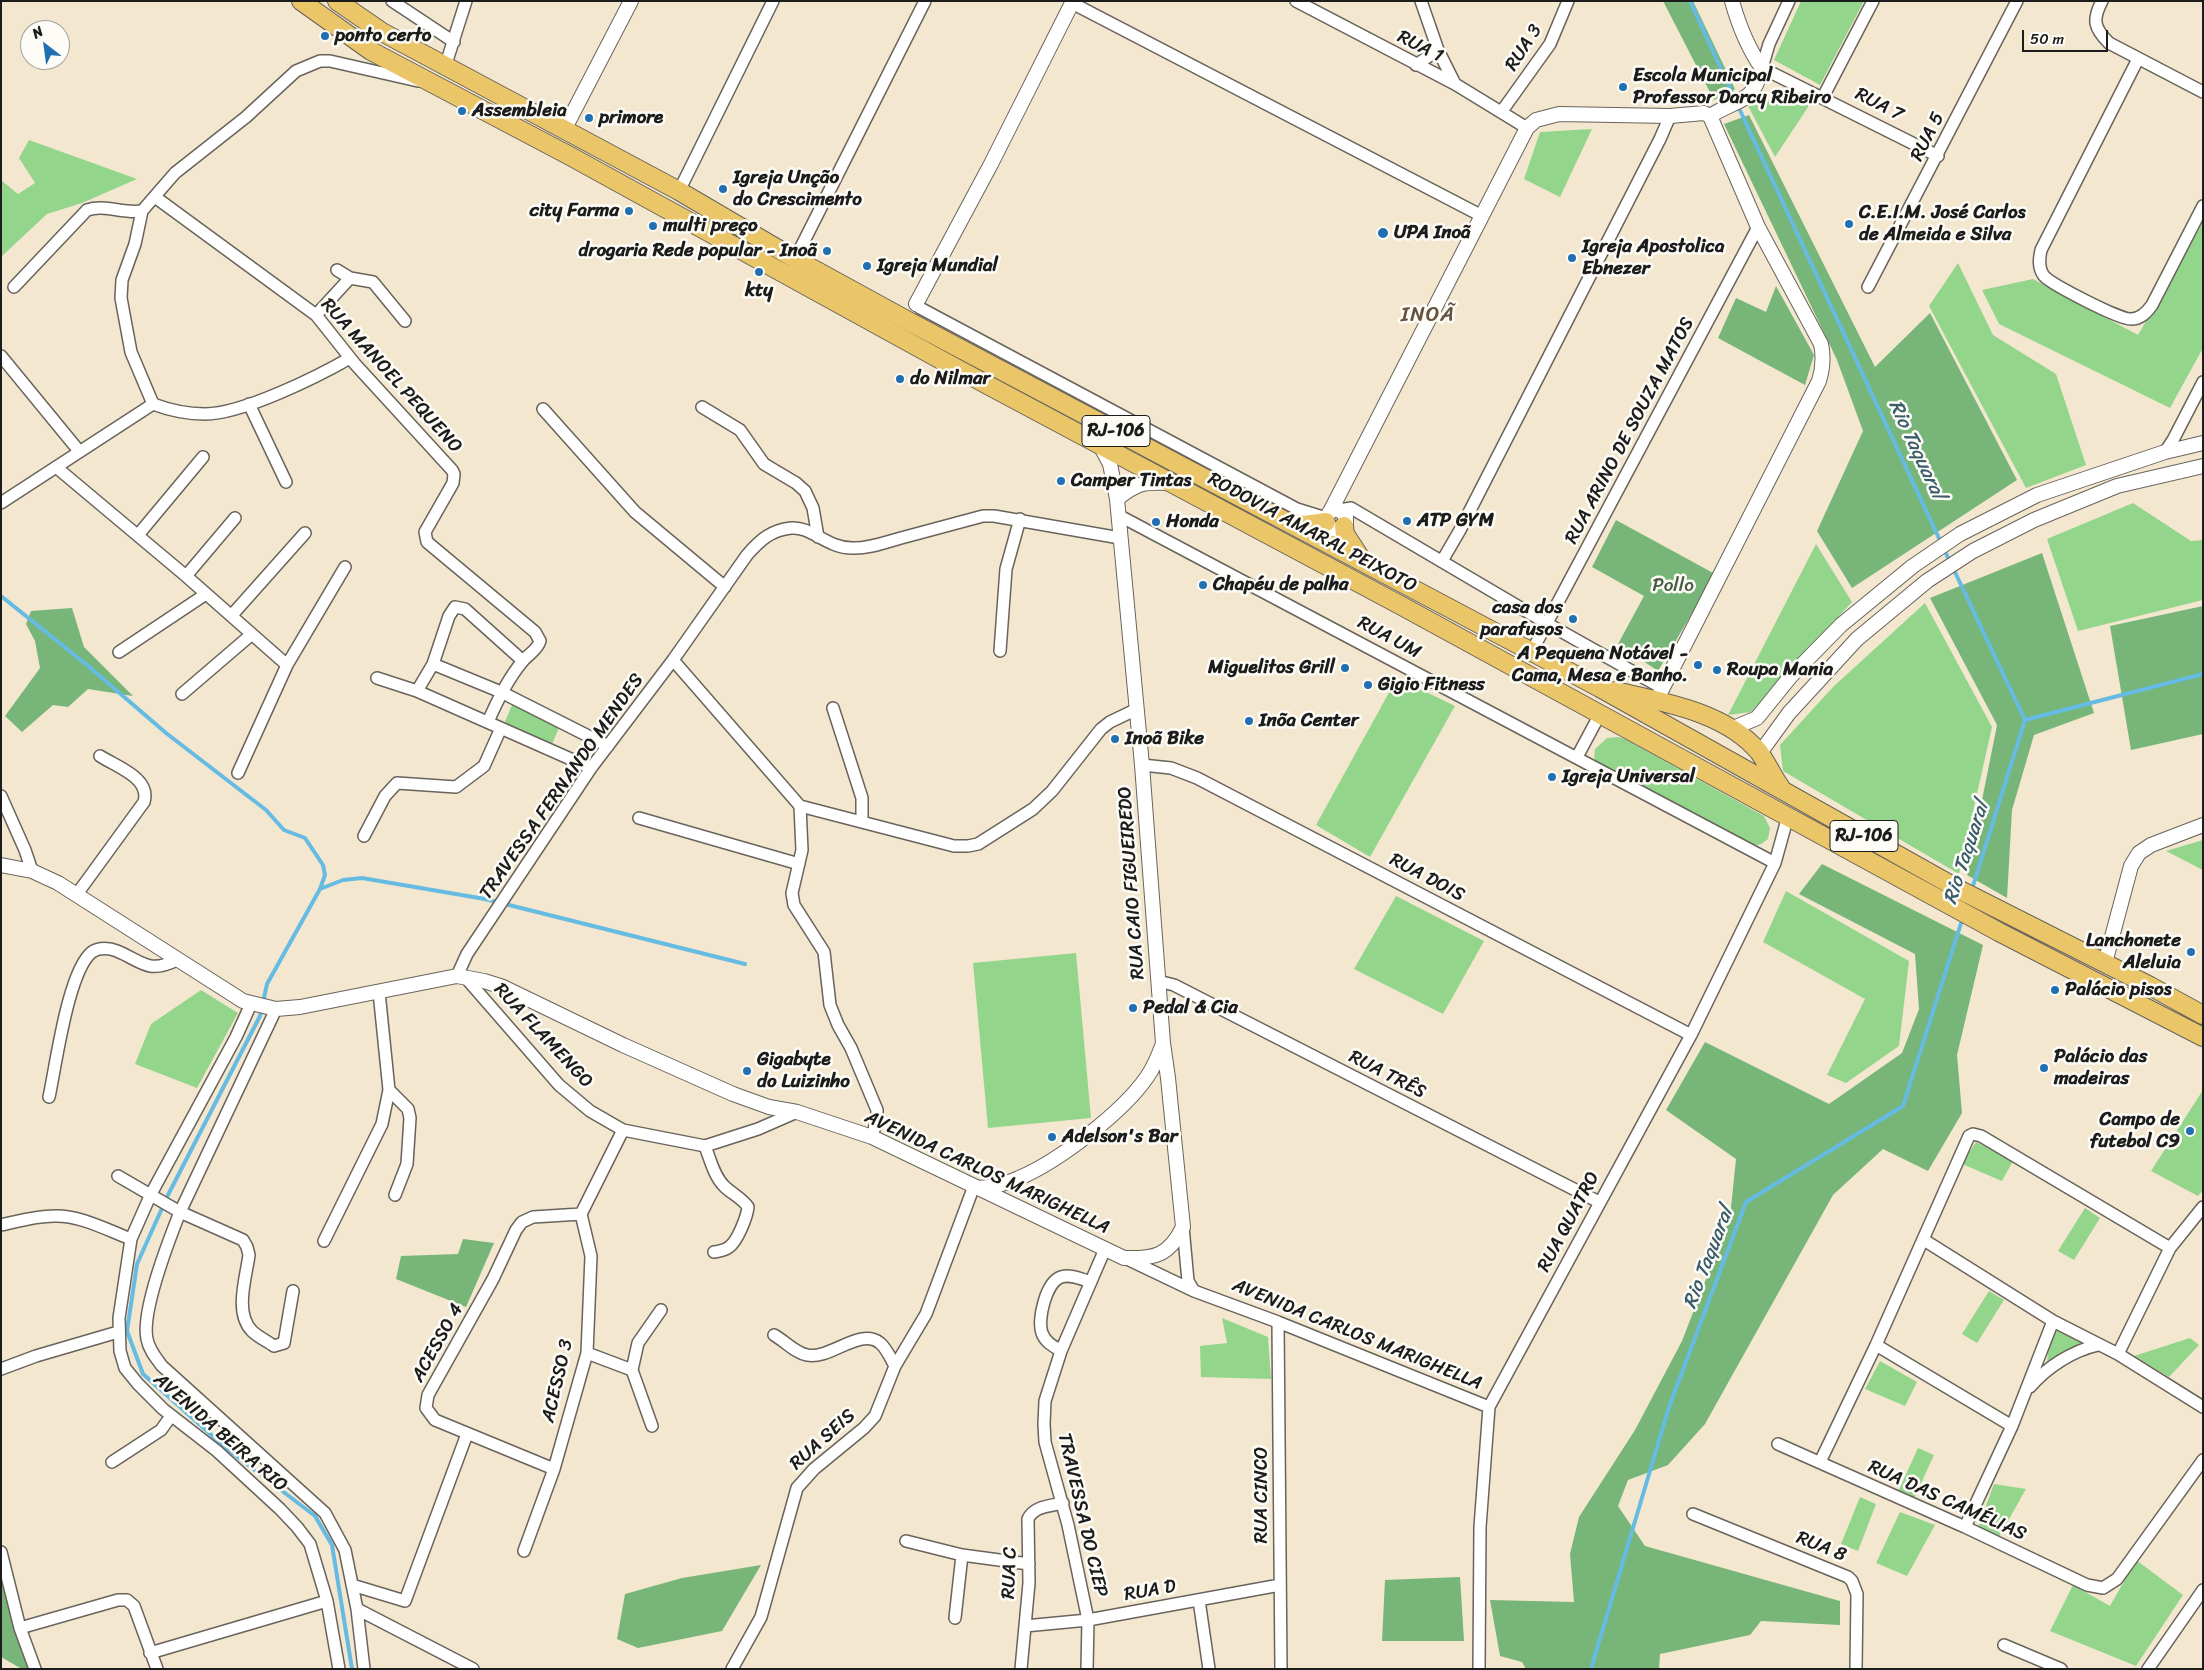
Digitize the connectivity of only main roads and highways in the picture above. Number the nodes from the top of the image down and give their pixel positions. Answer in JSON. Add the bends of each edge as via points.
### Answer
{"nodes":[{"id":1,"x":301,"y":1,"type":"edge"},
{"id":2,"x":337,"y":1,"type":"edge"},
{"id":3,"x":1288,"y":522,"type":"junction"},
{"id":4,"x":1364,"y":562,"type":"junction"},
{"id":5,"x":1600,"y":688,"type":"junction"},
{"id":6,"x":1782,"y":790,"type":"junction"},
{"id":7,"x":2203,"y":1015,"type":"edge"},
{"id":8,"x":2203,"y":1037,"type":"edge"}],
"edges":[{"from":1,"to":8,"type":"highway","name":"RODOVIA AMARAL PEIXOTO","number":"RJ-106","via":[[371,51],[1999,932]]},
{"from":2,"to":3,"type":"highway","name":"RODOVIA AMARAL PEIXOTO","number":"RJ-106","via":[[382,32],[679,191],[795,259]]},
{"from":3,"to":4,"type":"highway","name":"RODOVIA AMARAL PEIXOTO","number":"RJ-106"},
{"from":3,"to":4,"type":"highway","via":[[1305,524],[1336,518]]},
{"from":4,"to":5,"type":"highway","name":"RODOVIA AMARAL PEIXOTO","number":"RJ-106"},
{"from":5,"to":6,"type":"highway","name":"RODOVIA AMARAL PEIXOTO","number":"RJ-106"},
{"from":5,"to":6,"type":"highway","via":[[1660,693],[1741,734],[1760,753]]},
{"from":6,"to":7,"type":"highway","name":"RODOVIA AMARAL PEIXOTO","number":"RJ-106","via":[[1962,891]]}]}
